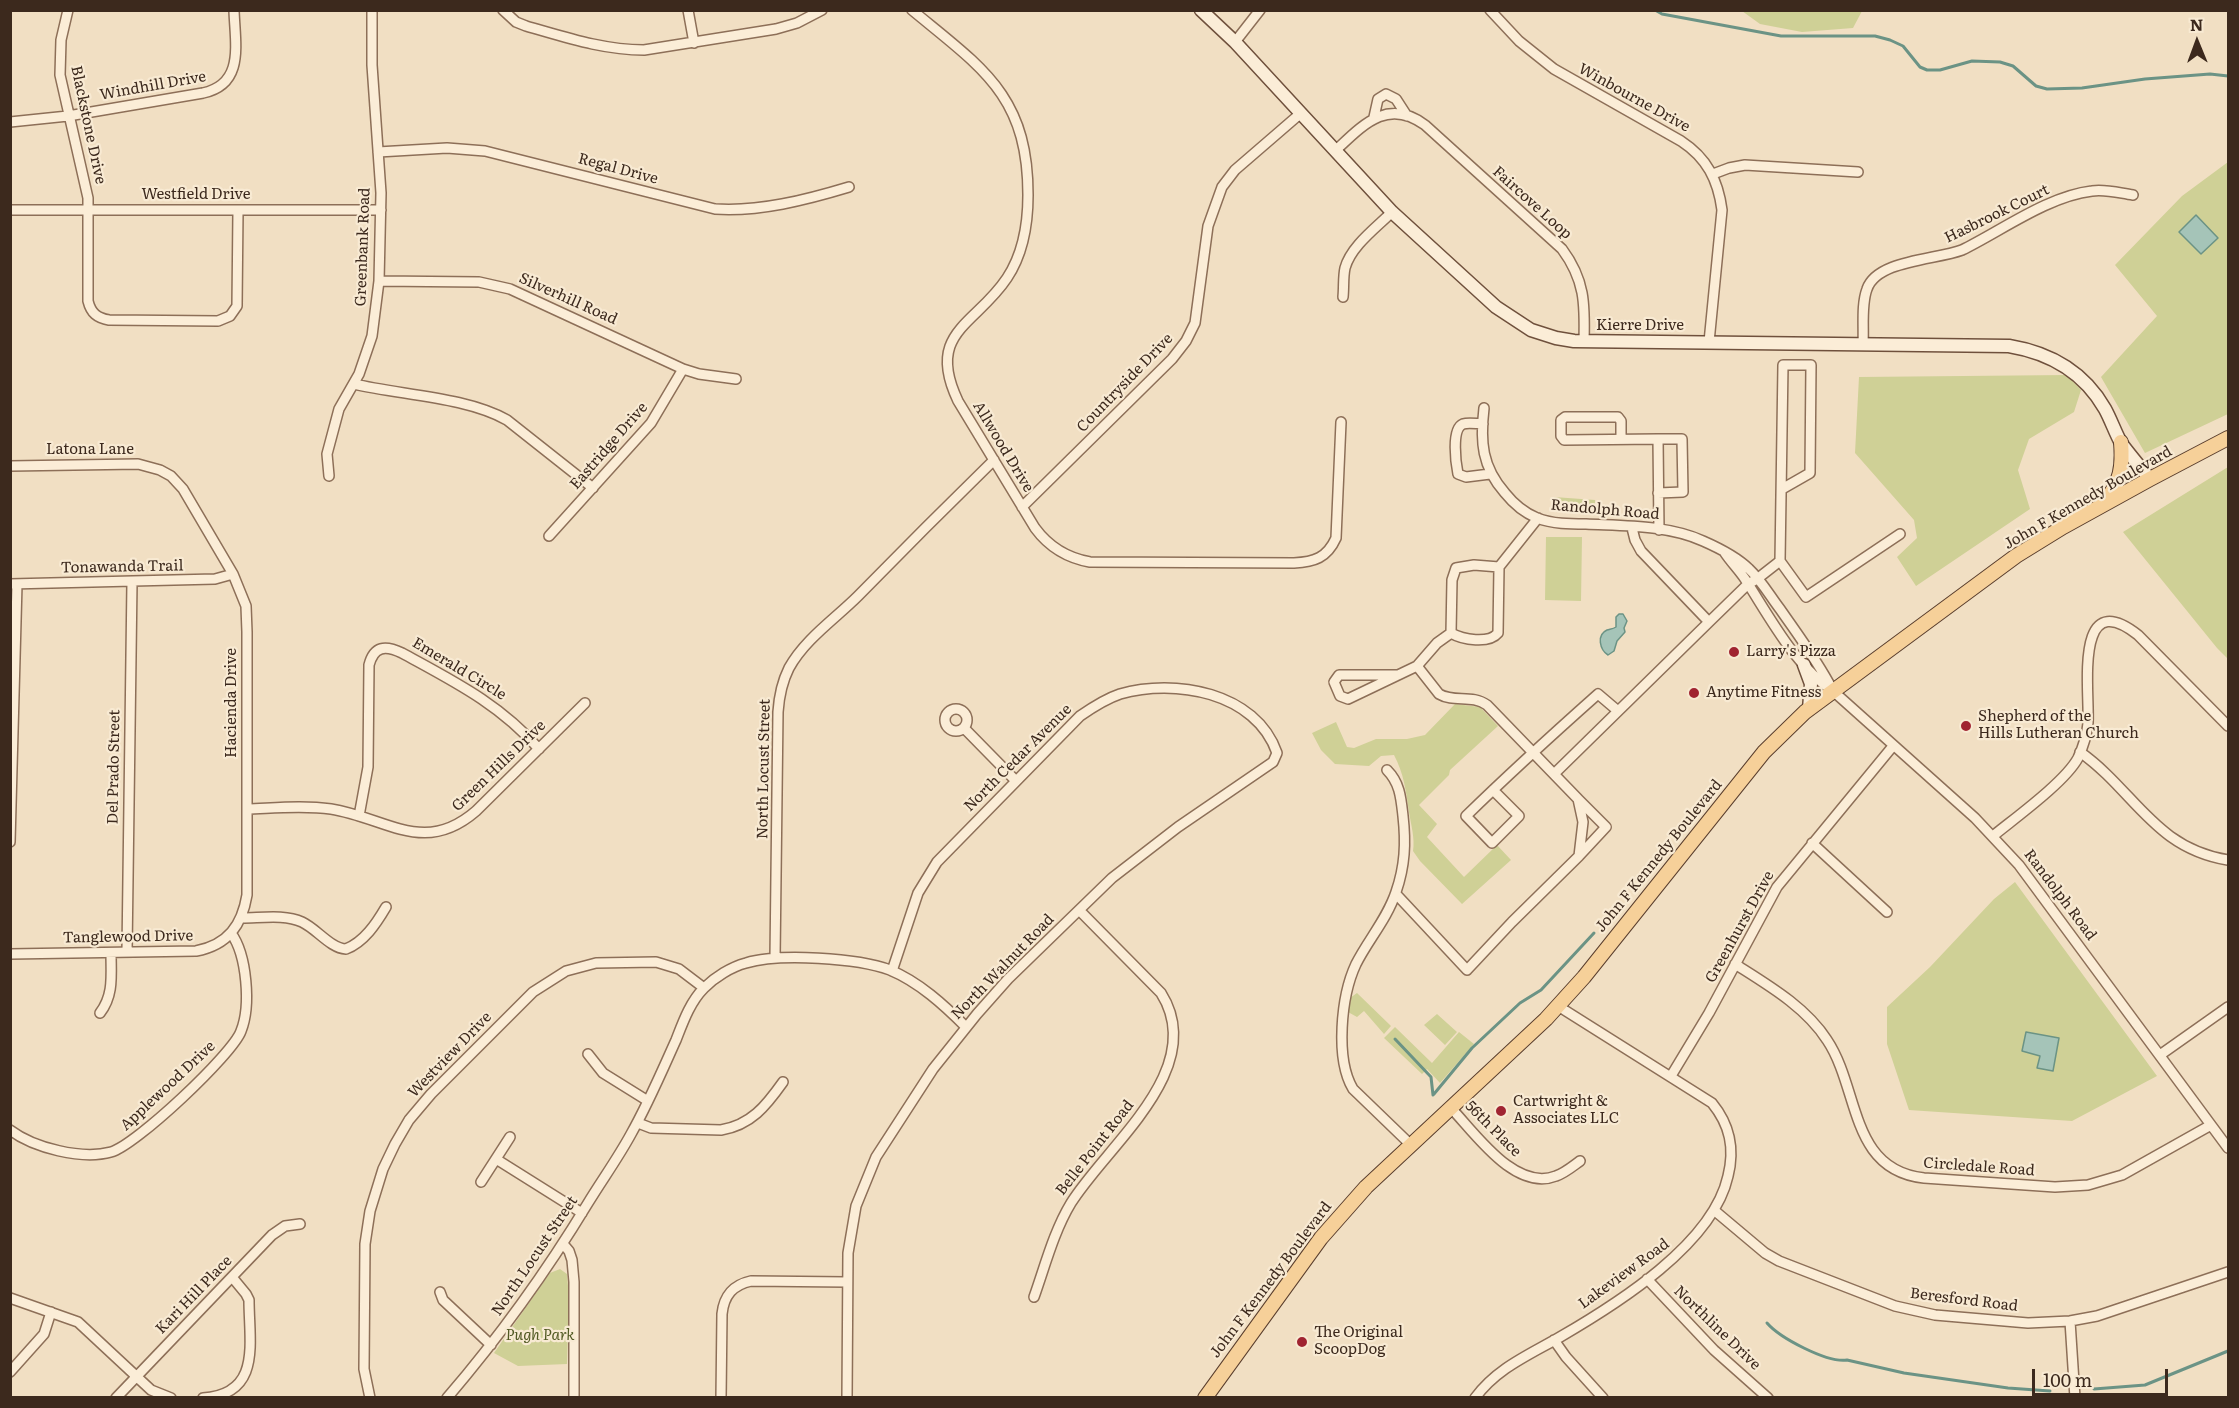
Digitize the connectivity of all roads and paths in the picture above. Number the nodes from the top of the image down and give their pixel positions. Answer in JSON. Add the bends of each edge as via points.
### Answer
{"nodes":[{"id":1,"x":68,"y":10,"type":"edge"},
{"id":2,"x":234,"y":10,"type":"edge"},
{"id":3,"x":372,"y":10,"type":"edge"},
{"id":4,"x":504,"y":10,"type":"edge"},
{"id":5,"x":688,"y":10,"type":"edge"},
{"id":6,"x":822,"y":10,"type":"edge"},
{"id":7,"x":912,"y":10,"type":"edge"},
{"id":8,"x":1201,"y":10,"type":"edge"},
{"id":9,"x":1260,"y":10,"type":"edge"},
{"id":10,"x":1490,"y":10,"type":"edge"},
{"id":11,"x":1235,"y":42,"type":"junction"},
{"id":12,"x":694,"y":43,"type":"junction"},
{"id":13,"x":1301,"y":113,"type":"junction"},
{"id":14,"x":68,"y":116,"type":"junction"},
{"id":15,"x":1407,"y":116,"type":"junction"},
{"id":16,"x":1374,"y":117,"type":"junction"},
{"id":17,"x":10,"y":122,"type":"edge"},
{"id":18,"x":1335,"y":151,"type":"junction"},
{"id":19,"x":378,"y":152,"type":"junction"},
{"id":20,"x":1858,"y":172,"type":"dead end"},
{"id":21,"x":1713,"y":174,"type":"junction"},
{"id":22,"x":849,"y":187,"type":"dead end"},
{"id":23,"x":2133,"y":195,"type":"dead end"},
{"id":24,"x":10,"y":210,"type":"edge"},
{"id":25,"x":88,"y":210,"type":"junction"},
{"id":26,"x":381,"y":210,"type":"junction"},
{"id":27,"x":238,"y":211,"type":"junction"},
{"id":28,"x":1392,"y":212,"type":"junction"},
{"id":29,"x":380,"y":281,"type":"junction"},
{"id":30,"x":1343,"y":297,"type":"dead end"},
{"id":31,"x":1584,"y":341,"type":"junction"},
{"id":32,"x":1709,"y":342,"type":"junction"},
{"id":33,"x":1863,"y":344,"type":"junction"},
{"id":34,"x":683,"y":369,"type":"junction"},
{"id":35,"x":736,"y":379,"type":"dead end"},
{"id":36,"x":354,"y":384,"type":"junction"},
{"id":37,"x":1484,"y":408,"type":"dead end"},
{"id":38,"x":1341,"y":422,"type":"dead end"},
{"id":39,"x":1482,"y":424,"type":"junction"},
{"id":40,"x":1621,"y":439,"type":"junction"},
{"id":41,"x":1658,"y":439,"type":"junction"},
{"id":42,"x":2226,"y":440,"type":"edge"},
{"id":43,"x":2121,"y":442,"type":"junction"},
{"id":44,"x":994,"y":460,"type":"junction"},
{"id":45,"x":10,"y":466,"type":"edge"},
{"id":46,"x":1490,"y":474,"type":"junction"},
{"id":47,"x":329,"y":476,"type":"dead end"},
{"id":48,"x":2150,"y":479,"type":"junction"},
{"id":49,"x":592,"y":488,"type":"junction"},
{"id":50,"x":1782,"y":489,"type":"junction"},
{"id":51,"x":1658,"y":493,"type":"junction"},
{"id":52,"x":191,"y":501,"type":"joint"},
{"id":53,"x":1022,"y":507,"type":"junction"},
{"id":54,"x":2101,"y":507,"type":"junction"},
{"id":55,"x":1538,"y":518,"type":"junction"},
{"id":56,"x":1632,"y":528,"type":"junction"},
{"id":57,"x":1659,"y":530,"type":"junction"},
{"id":58,"x":1900,"y":534,"type":"dead end"},
{"id":59,"x":549,"y":536,"type":"dead end"},
{"id":60,"x":1725,"y":553,"type":"junction"},
{"id":61,"x":1780,"y":561,"type":"junction"},
{"id":62,"x":1499,"y":567,"type":"junction"},
{"id":63,"x":234,"y":574,"type":"junction"},
{"id":64,"x":1757,"y":579,"type":"junction"},
{"id":65,"x":132,"y":582,"type":"junction"},
{"id":66,"x":14,"y":584,"type":"edge"},
{"id":67,"x":1748,"y":584,"type":"junction"},
{"id":68,"x":1708,"y":622,"type":"junction"},
{"id":69,"x":1451,"y":633,"type":"junction"},
{"id":70,"x":1804,"y":665,"type":"junction"},
{"id":71,"x":1417,"y":666,"type":"junction"},
{"id":72,"x":1398,"y":675,"type":"junction"},
{"id":73,"x":1833,"y":691,"type":"junction"},
{"id":74,"x":585,"y":703,"type":"dead end"},
{"id":75,"x":1809,"y":709,"type":"junction"},
{"id":76,"x":1618,"y":711,"type":"junction"},
{"id":77,"x":2229,"y":726,"type":"edge"},
{"id":78,"x":964,"y":728,"type":"dead end"},
{"id":79,"x":1269,"y":738,"type":"joint"},
{"id":80,"x":1893,"y":746,"type":"junction"},
{"id":81,"x":539,"y":749,"type":"junction"},
{"id":82,"x":2080,"y":752,"type":"junction"},
{"id":83,"x":1533,"y":753,"type":"junction"},
{"id":84,"x":1387,"y":770,"type":"dead end"},
{"id":85,"x":1554,"y":774,"type":"junction"},
{"id":86,"x":1016,"y":781,"type":"junction"},
{"id":87,"x":1493,"y":790,"type":"junction"},
{"id":88,"x":1578,"y":799,"type":"junction"},
{"id":89,"x":248,"y":809,"type":"junction"},
{"id":90,"x":359,"y":816,"type":"junction"},
{"id":91,"x":1993,"y":836,"type":"junction"},
{"id":92,"x":10,"y":842,"type":"edge"},
{"id":93,"x":1812,"y":843,"type":"junction"},
{"id":94,"x":1579,"y":856,"type":"junction"},
{"id":95,"x":2229,"y":860,"type":"edge"},
{"id":96,"x":1396,"y":894,"type":"junction"},
{"id":97,"x":386,"y":907,"type":"dead end"},
{"id":98,"x":1079,"y":910,"type":"junction"},
{"id":99,"x":1887,"y":912,"type":"dead end"},
{"id":100,"x":242,"y":918,"type":"junction"},
{"id":101,"x":231,"y":933,"type":"junction"},
{"id":102,"x":111,"y":952,"type":"junction"},
{"id":103,"x":127,"y":952,"type":"junction"},
{"id":104,"x":10,"y":954,"type":"edge"},
{"id":105,"x":775,"y":958,"type":"junction"},
{"id":106,"x":1735,"y":964,"type":"junction"},
{"id":107,"x":892,"y":971,"type":"junction"},
{"id":108,"x":704,"y":987,"type":"junction"},
{"id":109,"x":1558,"y":1006,"type":"junction"},
{"id":110,"x":2229,"y":1007,"type":"edge"},
{"id":111,"x":100,"y":1013,"type":"dead end"},
{"id":112,"x":966,"y":1027,"type":"junction"},
{"id":113,"x":588,"y":1054,"type":"dead end"},
{"id":114,"x":2160,"y":1055,"type":"junction"},
{"id":115,"x":1671,"y":1076,"type":"junction"},
{"id":116,"x":783,"y":1082,"type":"dead end"},
{"id":117,"x":648,"y":1101,"type":"junction"},
{"id":118,"x":1451,"y":1108,"type":"junction"},
{"id":119,"x":638,"y":1123,"type":"junction"},
{"id":120,"x":2211,"y":1125,"type":"junction"},
{"id":121,"x":10,"y":1130,"type":"edge"},
{"id":122,"x":510,"y":1137,"type":"dead end"},
{"id":123,"x":1411,"y":1145,"type":"junction"},
{"id":124,"x":2229,"y":1148,"type":"edge"},
{"id":125,"x":496,"y":1159,"type":"junction"},
{"id":126,"x":1580,"y":1161,"type":"dead end"},
{"id":127,"x":481,"y":1182,"type":"dead end"},
{"id":128,"x":1715,"y":1211,"type":"junction"},
{"id":129,"x":582,"y":1213,"type":"junction"},
{"id":130,"x":300,"y":1224,"type":"dead end"},
{"id":131,"x":563,"y":1244,"type":"junction"},
{"id":132,"x":2229,"y":1272,"type":"edge"},
{"id":133,"x":232,"y":1277,"type":"junction"},
{"id":134,"x":1647,"y":1279,"type":"junction"},
{"id":135,"x":847,"y":1282,"type":"junction"},
{"id":136,"x":440,"y":1292,"type":"dead end"},
{"id":137,"x":1034,"y":1297,"type":"dead end"},
{"id":138,"x":10,"y":1298,"type":"edge"},
{"id":139,"x":51,"y":1311,"type":"junction"},
{"id":140,"x":2070,"y":1321,"type":"junction"},
{"id":141,"x":1554,"y":1341,"type":"junction"},
{"id":142,"x":491,"y":1345,"type":"junction"},
{"id":143,"x":10,"y":1372,"type":"edge"},
{"id":144,"x":136,"y":1376,"type":"junction"},
{"id":145,"x":116,"y":1398,"type":"edge"},
{"id":146,"x":171,"y":1398,"type":"edge"},
{"id":147,"x":203,"y":1398,"type":"edge"},
{"id":148,"x":370,"y":1398,"type":"edge"},
{"id":149,"x":447,"y":1398,"type":"edge"},
{"id":150,"x":574,"y":1398,"type":"edge"},
{"id":151,"x":722,"y":1398,"type":"edge"},
{"id":152,"x":847,"y":1398,"type":"edge"},
{"id":153,"x":1205,"y":1398,"type":"edge"},
{"id":154,"x":1475,"y":1398,"type":"edge"},
{"id":155,"x":1603,"y":1398,"type":"edge"},
{"id":156,"x":1768,"y":1398,"type":"edge"},
{"id":157,"x":2075,"y":1398,"type":"edge"}],
"edges":[{"from":1,"to":14,"type":"street","name":"Blackstone Drive","via":[[60,66]]},
{"from":2,"to":14,"type":"street","name":"Windhill Drive","via":[[234,64],[228,80],[219,89]]},
{"from":3,"to":19,"type":"street","name":"Greenbank Road"},
{"from":4,"to":12,"type":"street","via":[[525,26],[608,48],[644,50]]},
{"from":5,"to":12,"type":"street"},
{"from":6,"to":12,"type":"street","via":[[776,29]]},
{"from":7,"to":44,"type":"street","name":"Allwood Drive","via":[[986,72],[1005,97],[1024,145],[1028,207],[1019,252],[994,295],[956,333],[947,358],[950,385]]},
{"from":8,"to":11,"type":"street","name":"Kierre Drive"},
{"from":9,"to":11,"type":"street"},
{"from":10,"to":21,"type":"street","name":"Winbourne Drive","via":[[1519,41],[1554,69],[1681,141],[1698,153]]},
{"from":11,"to":13,"type":"street","name":"Kierre Drive"},
{"from":13,"to":18,"type":"street","name":"Kierre Drive"},
{"from":13,"to":53,"type":"street","name":"Countryside Drive","via":[[1235,170],[1222,187],[1208,226],[1195,323],[1182,347]]},
{"from":14,"to":17,"type":"street","name":"Windhill Drive"},
{"from":14,"to":25,"type":"street","name":"Blackstone Drive"},
{"from":15,"to":16,"type":"street"},
{"from":15,"to":16,"type":"street","name":"Faircove Loop","via":[[1396,99],[1386,94],[1378,99]]},
{"from":15,"to":31,"type":"street","name":"Faircove Loop","via":[[1425,125],[1562,249],[1575,268],[1583,292]]},
{"from":16,"to":18,"type":"street","name":"Faircove Loop"},
{"from":18,"to":28,"type":"street","name":"Kierre Drive"},
{"from":19,"to":22,"type":"street","name":"Regal Drive","via":[[447,148],[485,151],[715,209],[770,206]]},
{"from":19,"to":26,"type":"street","name":"Greenbank Road"},
{"from":20,"to":21,"type":"street","via":[[1745,165]]},
{"from":21,"to":32,"type":"street","name":"Winbourne Drive","via":[[1720,192],[1722,218]]},
{"from":23,"to":33,"type":"street","name":"Hasbrook Court","via":[[2090,191],[2061,200],[1962,250],[1888,267],[1875,276],[1867,289]]},
{"from":24,"to":25,"type":"street","name":"Westfield Drive"},
{"from":25,"to":27,"type":"street","name":"Westfield Drive"},
{"from":25,"to":27,"type":"street","name":"Blackstone Drive","via":[[88,301],[96,316],[109,320],[218,321],[231,316],[237,306]]},
{"from":26,"to":27,"type":"street","name":"Westfield Drive"},
{"from":26,"to":29,"type":"street","name":"Greenbank Road"},
{"from":28,"to":30,"type":"street","via":[[1359,244],[1349,260]]},
{"from":28,"to":31,"type":"street","name":"Kierre Drive","via":[[1504,314],[1543,334]]},
{"from":29,"to":34,"type":"street","name":"Silverhill Road","via":[[479,282],[510,289]]},
{"from":29,"to":36,"type":"street","name":"Greenbank Road","via":[[372,336]]},
{"from":31,"to":32,"type":"street","name":"Kierre Drive"},
{"from":32,"to":33,"type":"street","name":"Kierre Drive"},
{"from":33,"to":43,"type":"street","name":"Kierre Drive","via":[[2009,346],[2047,356],[2067,366],[2095,393]]},
{"from":34,"to":35,"type":"street","name":"Silverhill Road"},
{"from":34,"to":49,"type":"street","name":"Eastridge Drive","via":[[651,423]]},
{"from":36,"to":47,"type":"street","name":"Greenbank Road","via":[[339,410],[327,454]]},
{"from":36,"to":49,"type":"street","via":[[493,412]]},
{"from":37,"to":39,"type":"street","name":"Randolph Road"},
{"from":38,"to":53,"type":"street","name":"Allwood Drive","via":[[1336,538],[1330,550],[1317,560],[1081,560],[1048,543]]},
{"from":39,"to":46,"type":"street","name":"Randolph Road"},
{"from":39,"to":46,"type":"street","via":[[1459,427],[1456,466],[1458,474],[1466,477]]},
{"from":40,"to":40,"type":"street","via":[[1564,440],[1561,420],[1618,417]]},
{"from":40,"to":41,"type":"street"},
{"from":41,"to":51,"type":"street"},
{"from":41,"to":51,"type":"street","via":[[1682,439],[1683,492]]},
{"from":42,"to":48,"type":"main road","name":"John F Kennedy Boulevard"},
{"from":43,"to":48,"type":"street","name":"Kierre Drive"},
{"from":43,"to":54,"type":"main road","via":[[2120,477]]},
{"from":44,"to":53,"type":"street","name":"Allwood Drive"},
{"from":44,"to":105,"type":"street","name":"North Locust Street","via":[[815,635],[788,669],[778,712]]},
{"from":45,"to":52,"type":"street","name":"Latona Lane","via":[[150,466],[171,476]]},
{"from":46,"to":55,"type":"street","name":"Randolph Road","via":[[1509,498]]},
{"from":48,"to":54,"type":"main road","name":"John F Kennedy Boulevard"},
{"from":49,"to":59,"type":"street","name":"Eastridge Drive"},
{"from":50,"to":50,"type":"street","via":[[1783,365],[1811,365],[1810,473]]},
{"from":50,"to":61,"type":"street"},
{"from":51,"to":57,"type":"street"},
{"from":52,"to":63,"type":"street","name":"Hacienda Drive"},
{"from":54,"to":73,"type":"main road","name":"John F Kennedy Boulevard","via":[[2016,556]]},
{"from":55,"to":56,"type":"street","name":"Randolph Road","via":[[1565,524]]},
{"from":55,"to":62,"type":"street"},
{"from":56,"to":57,"type":"street","name":"Randolph Road"},
{"from":56,"to":68,"type":"street","via":[[1641,551]]},
{"from":57,"to":60,"type":"street","name":"Randolph Road","via":[[1702,541]]},
{"from":58,"to":61,"type":"street","via":[[1806,597]]},
{"from":60,"to":64,"type":"street","name":"Randolph Road"},
{"from":60,"to":67,"type":"street","name":"Randolph Road"},
{"from":61,"to":64,"type":"street"},
{"from":62,"to":69,"type":"street","via":[[1456,568],[1452,580]]},
{"from":62,"to":69,"type":"street","via":[[1498,633],[1489,639],[1465,639]]},
{"from":63,"to":65,"type":"street","name":"Tonawanda Trail","via":[[215,579]]},
{"from":63,"to":89,"type":"street","name":"Hacienda Drive","via":[[247,617]]},
{"from":64,"to":67,"type":"street"},
{"from":64,"to":73,"type":"street","name":"Randolph Road","via":[[1821,667]]},
{"from":65,"to":66,"type":"street","name":"Tonawanda Trail"},
{"from":65,"to":103,"type":"street","name":"Del Prado Street"},
{"from":66,"to":92,"type":"street"},
{"from":67,"to":68,"type":"street"},
{"from":67,"to":70,"type":"street","name":"Randolph Road"},
{"from":68,"to":76,"type":"street"},
{"from":69,"to":71,"type":"street"},
{"from":70,"to":73,"type":"street","name":"Randolph Road"},
{"from":70,"to":75,"type":"street","via":[[1811,684]]},
{"from":71,"to":72,"type":"street"},
{"from":71,"to":83,"type":"street","via":[[1444,697],[1479,699],[1487,705]]},
{"from":72,"to":72,"type":"street","via":[[1348,699],[1340,696],[1334,682],[1339,675]]},
{"from":73,"to":75,"type":"main road","name":"John F Kennedy Boulevard"},
{"from":73,"to":80,"type":"street","name":"Randolph Road"},
{"from":74,"to":81,"type":"street","name":"Green Hills Drive"},
{"from":75,"to":109,"type":"main road","name":"John F Kennedy Boulevard","via":[[1764,752]]},
{"from":76,"to":83,"type":"street","via":[[1598,694]]},
{"from":76,"to":85,"type":"street"},
{"from":77,"to":82,"type":"street","via":[[2138,635],[2110,621],[2098,628],[2087,655],[2088,722]]},
{"from":78,"to":86,"type":"street"},
{"from":79,"to":86,"type":"street","name":"North Cedar Avenue","via":[[1240,708],[1209,693],[1179,688],[1133,691],[1107,699],[1080,716]]},
{"from":79,"to":98,"type":"street","name":"North Walnut Road","via":[[1277,753],[1273,762],[1141,855]]},
{"from":80,"to":91,"type":"street","name":"Randolph Road"},
{"from":80,"to":93,"type":"street","name":"Greenhurst Drive"},
{"from":81,"to":90,"type":"street","name":"Green Hills Drive","via":[[476,811],[451,828],[418,834]]},
{"from":81,"to":90,"type":"street","name":"Emerald Circle","via":[[481,697],[402,652],[382,647],[369,665],[368,767]]},
{"from":82,"to":91,"type":"street","via":[[2066,775]]},
{"from":82,"to":95,"type":"street","via":[[2171,838],[2198,852]]},
{"from":83,"to":85,"type":"street"},
{"from":83,"to":87,"type":"street"},
{"from":84,"to":96,"type":"street","via":[[1400,792],[1406,844]]},
{"from":85,"to":88,"type":"street"},
{"from":86,"to":107,"type":"street","name":"North Cedar Avenue","via":[[951,847],[927,878],[910,914]]},
{"from":87,"to":87,"type":"street","via":[[1466,816],[1492,843],[1519,816]]},
{"from":88,"to":94,"type":"street","via":[[1583,822]]},
{"from":88,"to":94,"type":"street","via":[[1606,827]]},
{"from":89,"to":90,"type":"street","name":"Green Hills Drive","via":[[315,808]]},
{"from":89,"to":100,"type":"street","name":"Hacienda Drive","via":[[247,895]]},
{"from":91,"to":114,"type":"street","name":"Randolph Road"},
{"from":93,"to":99,"type":"street"},
{"from":93,"to":106,"type":"street","name":"Greenhurst Drive","via":[[1777,887]]},
{"from":94,"to":96,"type":"street","via":[[1467,970]]},
{"from":96,"to":123,"type":"street","via":[[1349,981],[1343,1059],[1353,1089]]},
{"from":97,"to":100,"type":"street","via":[[364,937],[346,949],[296,920]]},
{"from":98,"to":112,"type":"street","name":"North Walnut Road","via":[[1008,979]]},
{"from":98,"to":137,"type":"street","name":"Belle Point Road","via":[[1168,1003],[1174,1025],[1173,1050],[1146,1107],[1069,1205]]},
{"from":100,"to":101,"type":"street","name":"Tanglewood Drive"},
{"from":101,"to":103,"type":"street","name":"Tanglewood Drive","via":[[202,950]]},
{"from":101,"to":121,"type":"street","name":"Applewood Drive","via":[[245,970],[245,1017],[241,1031],[224,1056],[143,1133],[116,1151],[84,1155],[34,1142]]},
{"from":102,"to":103,"type":"street","name":"Tanglewood Drive"},
{"from":102,"to":104,"type":"street","name":"Tanglewood Drive"},
{"from":102,"to":111,"type":"street","via":[[111,991]]},
{"from":105,"to":107,"type":"street","via":[[844,960]]},
{"from":105,"to":108,"type":"street","via":[[736,966]]},
{"from":106,"to":115,"type":"street","name":"Greenhurst Drive"},
{"from":106,"to":120,"type":"street","name":"Circledale Road","via":[[1818,1027],[1836,1057],[1868,1143],[1887,1166],[1906,1175],[2055,1187],[2088,1185],[2121,1175]]},
{"from":107,"to":112,"type":"street","via":[[926,992]]},
{"from":108,"to":117,"type":"street","via":[[689,1009]]},
{"from":108,"to":148,"type":"street","name":"Westview Drive","via":[[679,969],[656,962],[596,963],[566,971],[533,992],[409,1120],[383,1169],[365,1244],[364,1370]]},
{"from":109,"to":115,"type":"street","name":"Lakeview Road"},
{"from":109,"to":118,"type":"main road","name":"John F Kennedy Boulevard"},
{"from":110,"to":114,"type":"street"},
{"from":112,"to":135,"type":"street","name":"North Walnut Road","via":[[933,1069],[869,1171],[850,1230]]},
{"from":113,"to":117,"type":"street","via":[[603,1073]]},
{"from":114,"to":120,"type":"street","name":"Randolph Road"},
{"from":115,"to":128,"type":"street","name":"Lakeview Road","via":[[1712,1103],[1727,1126],[1730,1168]]},
{"from":116,"to":119,"type":"street","via":[[755,1116],[732,1128],[651,1128]]},
{"from":117,"to":119,"type":"street","name":"North Locust Street"},
{"from":118,"to":123,"type":"main road","name":"John F Kennedy Boulevard"},
{"from":118,"to":126,"type":"street","name":"56th Place","via":[[1516,1172],[1547,1178]]},
{"from":119,"to":129,"type":"street","name":"North Locust Street"},
{"from":120,"to":124,"type":"street","name":"Randolph Road"},
{"from":122,"to":125,"type":"street"},
{"from":123,"to":153,"type":"main road","name":"John F Kennedy Boulevard","via":[[1328,1228]]},
{"from":125,"to":127,"type":"street"},
{"from":125,"to":129,"type":"street"},
{"from":128,"to":134,"type":"street","name":"Lakeview Road","via":[[1682,1249]]},
{"from":128,"to":140,"type":"street","name":"Beresford Road","via":[[1779,1262],[1895,1306],[1988,1320]]},
{"from":129,"to":131,"type":"street","name":"North Locust Street"},
{"from":130,"to":133,"type":"street","name":"Kari Hill Place","via":[[279,1229]]},
{"from":131,"to":142,"type":"street","name":"North Locust Street"},
{"from":131,"to":150,"type":"street","via":[[572,1260],[574,1282]]},
{"from":132,"to":140,"type":"street","name":"Beresford Road","via":[[2118,1310]]},
{"from":133,"to":144,"type":"street","name":"Kari Hill Place"},
{"from":133,"to":147,"type":"street","via":[[249,1300],[248,1366],[234,1390],[220,1397]]},
{"from":134,"to":141,"type":"street","name":"Lakeview Road"},
{"from":134,"to":156,"type":"street","name":"Northline Drive","via":[[1708,1344]]},
{"from":135,"to":151,"type":"street","via":[[751,1281],[730,1292],[722,1314]]},
{"from":135,"to":152,"type":"street","name":"North Walnut Road"},
{"from":136,"to":142,"type":"street","via":[[443,1300]]},
{"from":138,"to":139,"type":"street"},
{"from":139,"to":143,"type":"street","via":[[44,1334]]},
{"from":139,"to":144,"type":"street","via":[[78,1322]]},
{"from":140,"to":157,"type":"street"},
{"from":141,"to":154,"type":"street","name":"Lakeview Road","via":[[1500,1371]]},
{"from":141,"to":155,"type":"street"},
{"from":142,"to":149,"type":"street","name":"North Locust Street"},
{"from":144,"to":145,"type":"street","name":"Kari Hill Place"},
{"from":144,"to":146,"type":"street","via":[[151,1390]]}]}
